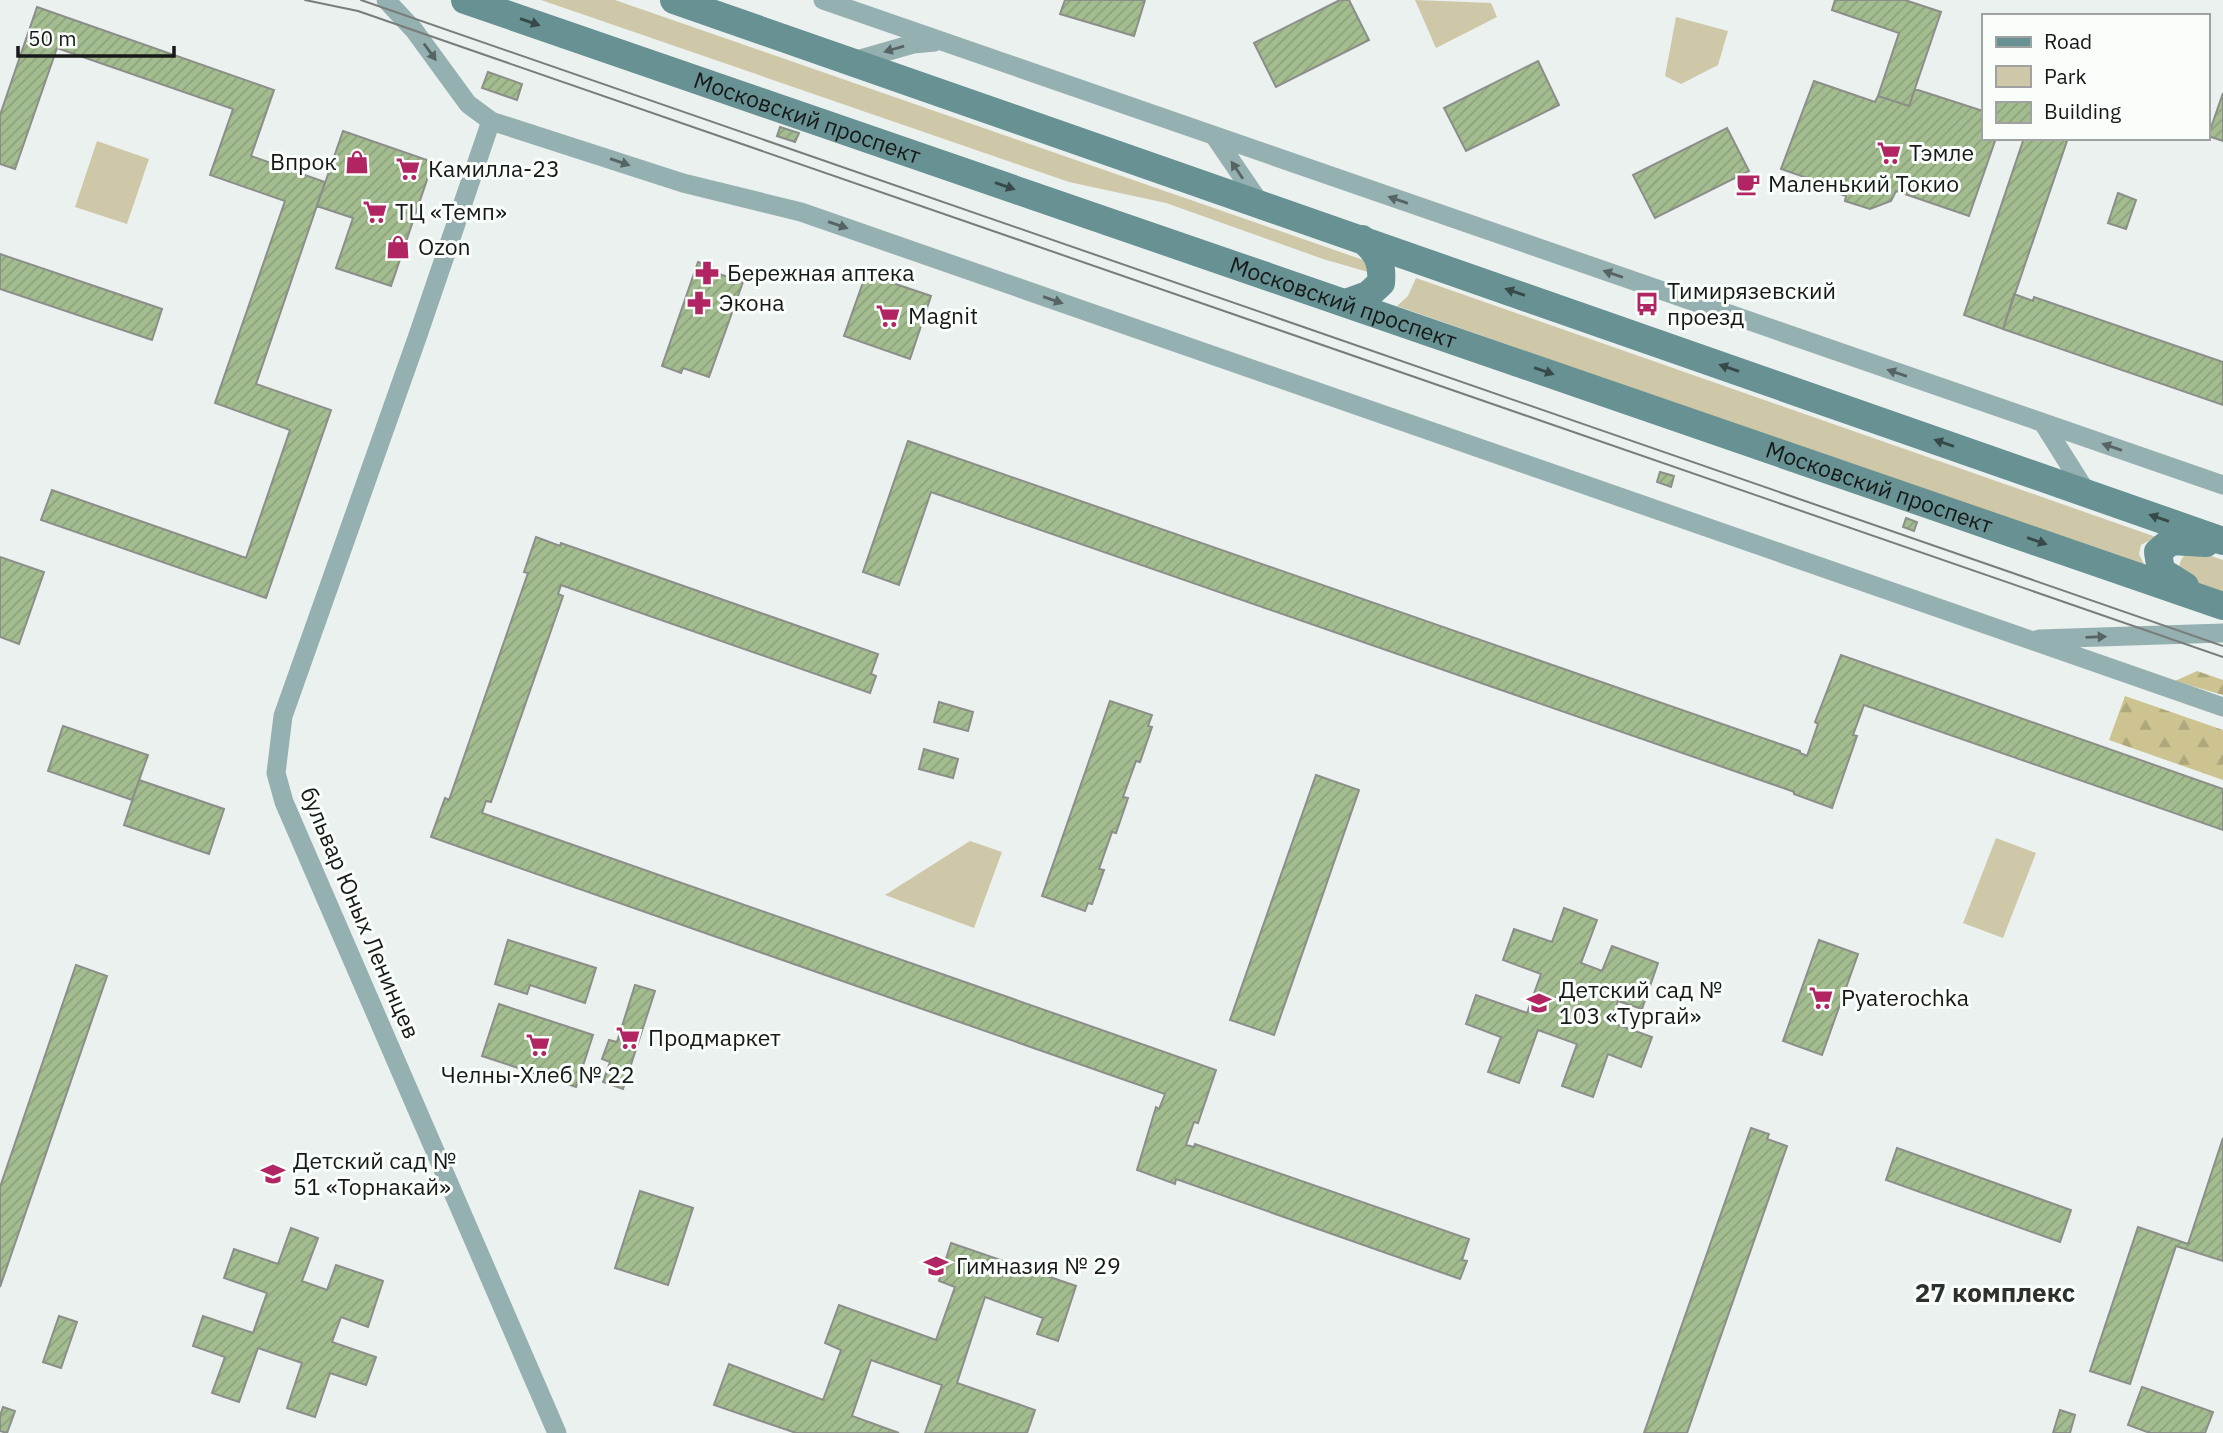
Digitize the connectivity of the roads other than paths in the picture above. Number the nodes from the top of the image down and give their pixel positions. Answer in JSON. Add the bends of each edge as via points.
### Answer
{"nodes":[{"id":1,"x":386,"y":0,"type":"edge"},
{"id":2,"x":465,"y":0,"type":"edge"},
{"id":3,"x":674,"y":0,"type":"edge"},
{"id":4,"x":822,"y":0,"type":"edge"},
{"id":5,"x":939,"y":41,"type":"junction"},
{"id":6,"x":850,"y":62,"type":"junction"},
{"id":7,"x":491,"y":121,"type":"junction"},
{"id":8,"x":1215,"y":137,"type":"junction"},
{"id":9,"x":1260,"y":203,"type":"junction"},
{"id":10,"x":1362,"y":239,"type":"junction"},
{"id":11,"x":1346,"y":303,"type":"junction"},
{"id":12,"x":2043,"y":423,"type":"junction"},
{"id":13,"x":2223,"y":485,"type":"edge"},
{"id":14,"x":2087,"y":493,"type":"junction"},
{"id":15,"x":2223,"y":542,"type":"edge"},
{"id":16,"x":2217,"y":604,"type":"edge"},
{"id":17,"x":2223,"y":633,"type":"edge"},
{"id":18,"x":2028,"y":640,"type":"junction"},
{"id":19,"x":2223,"y":707,"type":"edge"},
{"id":20,"x":557,"y":1433,"type":"edge"}],
"edges":[{"from":1,"to":7,"type":"street","one_way":true,"via":[[468,104]]},
{"from":2,"to":11,"type":"main road","name":"Московский проспект","one_way":true},
{"from":3,"to":6,"type":"main road"},
{"from":4,"to":5,"type":"street"},
{"from":5,"to":6,"type":"street","one_way":true},
{"from":5,"to":8,"type":"street"},
{"from":6,"to":9,"type":"main road"},
{"from":7,"to":18,"type":"street","one_way":true,"via":[[683,183],[801,212]]},
{"from":7,"to":20,"type":"street","name":"бульвар Юных Ленинцев","via":[[283,716],[276,773],[289,813]]},
{"from":9,"to":8,"type":"street","one_way":true},
{"from":12,"to":8,"type":"street","one_way":true},
{"from":9,"to":10,"type":"main road"},
{"from":10,"to":11,"type":"main road","via":[[1375,251],[1382,268],[1381,283],[1368,295]]},
{"from":14,"to":10,"type":"main road","one_way":true},
{"from":11,"to":16,"type":"main road","name":"Московский проспект","one_way":true},
{"from":13,"to":12,"type":"street","one_way":true},
{"from":12,"to":14,"type":"street"},
{"from":15,"to":14,"type":"main road","one_way":true},
{"from":15,"to":16,"type":"main road","via":[[2171,541],[2158,552],[2161,571]]},
{"from":18,"to":17,"type":"street","one_way":true},
{"from":18,"to":19,"type":"street"}]}
